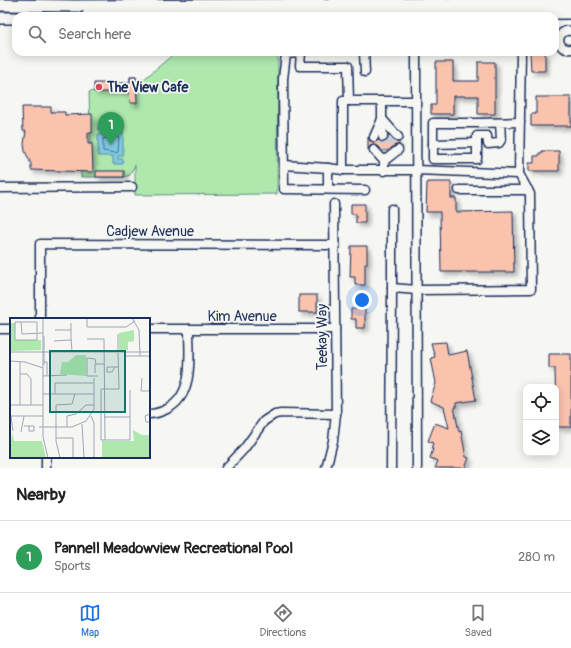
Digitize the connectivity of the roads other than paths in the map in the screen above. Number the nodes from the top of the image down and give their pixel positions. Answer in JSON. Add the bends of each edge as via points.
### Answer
{"nodes":[{"id":1,"x":277,"y":2,"type":"edge"},
{"id":2,"x":157,"y":3,"type":"edge"},
{"id":3,"x":168,"y":3,"type":"edge"},
{"id":4,"x":571,"y":3,"type":"edge"},
{"id":5,"x":0,"y":5,"type":"edge"},
{"id":6,"x":522,"y":8,"type":"edge"},
{"id":7,"x":416,"y":9,"type":"edge"},
{"id":8,"x":320,"y":12,"type":"edge"},
{"id":9,"x":571,"y":13,"type":"edge"},
{"id":10,"x":0,"y":18,"type":"edge"},
{"id":11,"x":12,"y":18,"type":"edge"},
{"id":12,"x":571,"y":32,"type":"edge"},
{"id":13,"x":559,"y":38,"type":"edge"},
{"id":14,"x":559,"y":42,"type":"edge"},
{"id":15,"x":571,"y":49,"type":"edge"},
{"id":16,"x":286,"y":56,"type":"edge"},
{"id":17,"x":302,"y":56,"type":"edge"},
{"id":18,"x":364,"y":56,"type":"edge"},
{"id":19,"x":416,"y":56,"type":"edge"},
{"id":20,"x":520,"y":56,"type":"edge"},
{"id":21,"x":365,"y":72,"type":"dead end"},
{"id":22,"x":382,"y":101,"type":"junction"},
{"id":23,"x":416,"y":101,"type":"junction"},
{"id":24,"x":349,"y":102,"type":"junction"},
{"id":25,"x":382,"y":119,"type":"junction"},
{"id":26,"x":520,"y":122,"type":"junction"},
{"id":27,"x":476,"y":123,"type":"junction"},
{"id":28,"x":500,"y":123,"type":"junction"},
{"id":29,"x":374,"y":137,"type":"tunnel mouth"},
{"id":30,"x":477,"y":140,"type":"junction"},
{"id":31,"x":433,"y":144,"type":"junction"},
{"id":32,"x":374,"y":150,"type":"tunnel mouth"},
{"id":33,"x":384,"y":161,"type":"junction"},
{"id":34,"x":284,"y":165,"type":"junction"},
{"id":35,"x":328,"y":168,"type":"junction"},
{"id":36,"x":343,"y":170,"type":"junction"},
{"id":37,"x":416,"y":170,"type":"junction"},
{"id":38,"x":384,"y":171,"type":"junction"},
{"id":39,"x":520,"y":174,"type":"junction"},
{"id":40,"x":132,"y":187,"type":"dead end"},
{"id":41,"x":0,"y":188,"type":"edge"},
{"id":42,"x":328,"y":189,"type":"junction"},
{"id":43,"x":365,"y":190,"type":"dead end"},
{"id":44,"x":458,"y":190,"type":"dead end"},
{"id":45,"x":528,"y":190,"type":"junction"},
{"id":46,"x":334,"y":204,"type":"dead end"},
{"id":47,"x":392,"y":210,"type":"dead end"},
{"id":48,"x":334,"y":245,"type":"junction"},
{"id":49,"x":392,"y":288,"type":"junction"},
{"id":50,"x":417,"y":290,"type":"junction"},
{"id":51,"x":40,"y":318,"type":"edge"},
{"id":52,"x":150,"y":329,"type":"edge"},
{"id":53,"x":189,"y":329,"type":"junction"},
{"id":54,"x":335,"y":329,"type":"junction"},
{"id":55,"x":150,"y":414,"type":"edge"},
{"id":56,"x":336,"y":414,"type":"junction"},
{"id":57,"x":226,"y":468,"type":"edge"},
{"id":58,"x":326,"y":468,"type":"edge"},
{"id":59,"x":391,"y":468,"type":"edge"},
{"id":60,"x":417,"y":468,"type":"edge"}],
"edges":[{"from":1,"to":3,"type":"main road"},
{"from":1,"to":7,"type":"main road"},
{"from":2,"to":3,"type":"main road"},
{"from":2,"to":5,"type":"main road"},
{"from":4,"to":6,"type":"main road"},
{"from":6,"to":7,"type":"main road"},
{"from":6,"to":9,"type":"main road"},
{"from":7,"to":8,"type":"main road"},
{"from":10,"to":11,"type":"main road"},
{"from":12,"to":13,"type":"street","via":[[561,34]]},
{"from":14,"to":15,"type":"street","via":[[564,49]]},
{"from":16,"to":34,"type":"street"},
{"from":17,"to":24,"type":"street","via":[[300,66],[348,66]]},
{"from":18,"to":21,"type":"street"},
{"from":19,"to":23,"type":"street"},
{"from":20,"to":26,"type":"street"},
{"from":22,"to":23,"type":"street"},
{"from":22,"to":24,"type":"street"},
{"from":22,"to":25,"type":"street"},
{"from":23,"to":37,"type":"street"},
{"from":24,"to":36,"type":"street","via":[[343,102]]},
{"from":25,"to":25,"type":"street","via":[[391,137]]},
{"from":25,"to":29,"type":"street"},
{"from":26,"to":28,"type":"street"},
{"from":26,"to":39,"type":"street"},
{"from":27,"to":28,"type":"street"},
{"from":27,"to":30,"type":"street"},
{"from":27,"to":31,"type":"street","via":[[433,123]]},
{"from":28,"to":30,"type":"street","via":[[499,143],[488,144],[487,136]]},
{"from":30,"to":31,"type":"street"},
{"from":30,"to":31,"type":"street","via":[[477,159],[433,158]]},
{"from":32,"to":33,"type":"street"},
{"from":33,"to":33,"type":"street","via":[[391,150]]},
{"from":33,"to":38,"type":"street"},
{"from":34,"to":35,"type":"street"},
{"from":34,"to":42,"type":"street","via":[[284,189]]},
{"from":35,"to":36,"type":"street"},
{"from":35,"to":42,"type":"street"},
{"from":36,"to":38,"type":"street"},
{"from":37,"to":38,"type":"street"},
{"from":37,"to":39,"type":"street"},
{"from":37,"to":50,"type":"street"},
{"from":39,"to":45,"type":"street"},
{"from":40,"to":41,"type":"street"},
{"from":42,"to":43,"type":"street"},
{"from":44,"to":45,"type":"street"},
{"from":45,"to":50,"type":"street","via":[[531,288]]},
{"from":46,"to":48,"type":"street","name":"Teekay Way"},
{"from":47,"to":49,"type":"street"},
{"from":48,"to":51,"type":"street","name":"Cadjew Avenue","via":[[40,244]]},
{"from":48,"to":54,"type":"street","name":"Teekay Way"},
{"from":49,"to":50,"type":"street"},
{"from":49,"to":59,"type":"street"},
{"from":50,"to":60,"type":"street"},
{"from":52,"to":53,"type":"street","name":"Kim Avenue"},
{"from":53,"to":54,"type":"street","name":"Kim Avenue"},
{"from":53,"to":55,"type":"street","via":[[188,379],[185,388],[176,403],[161,412]]},
{"from":54,"to":56,"type":"street","name":"Teekay Way"},
{"from":56,"to":57,"type":"street","via":[[281,413],[269,417]]},
{"from":56,"to":58,"type":"street","name":"Teekay Way","via":[[333,442]]}]}
